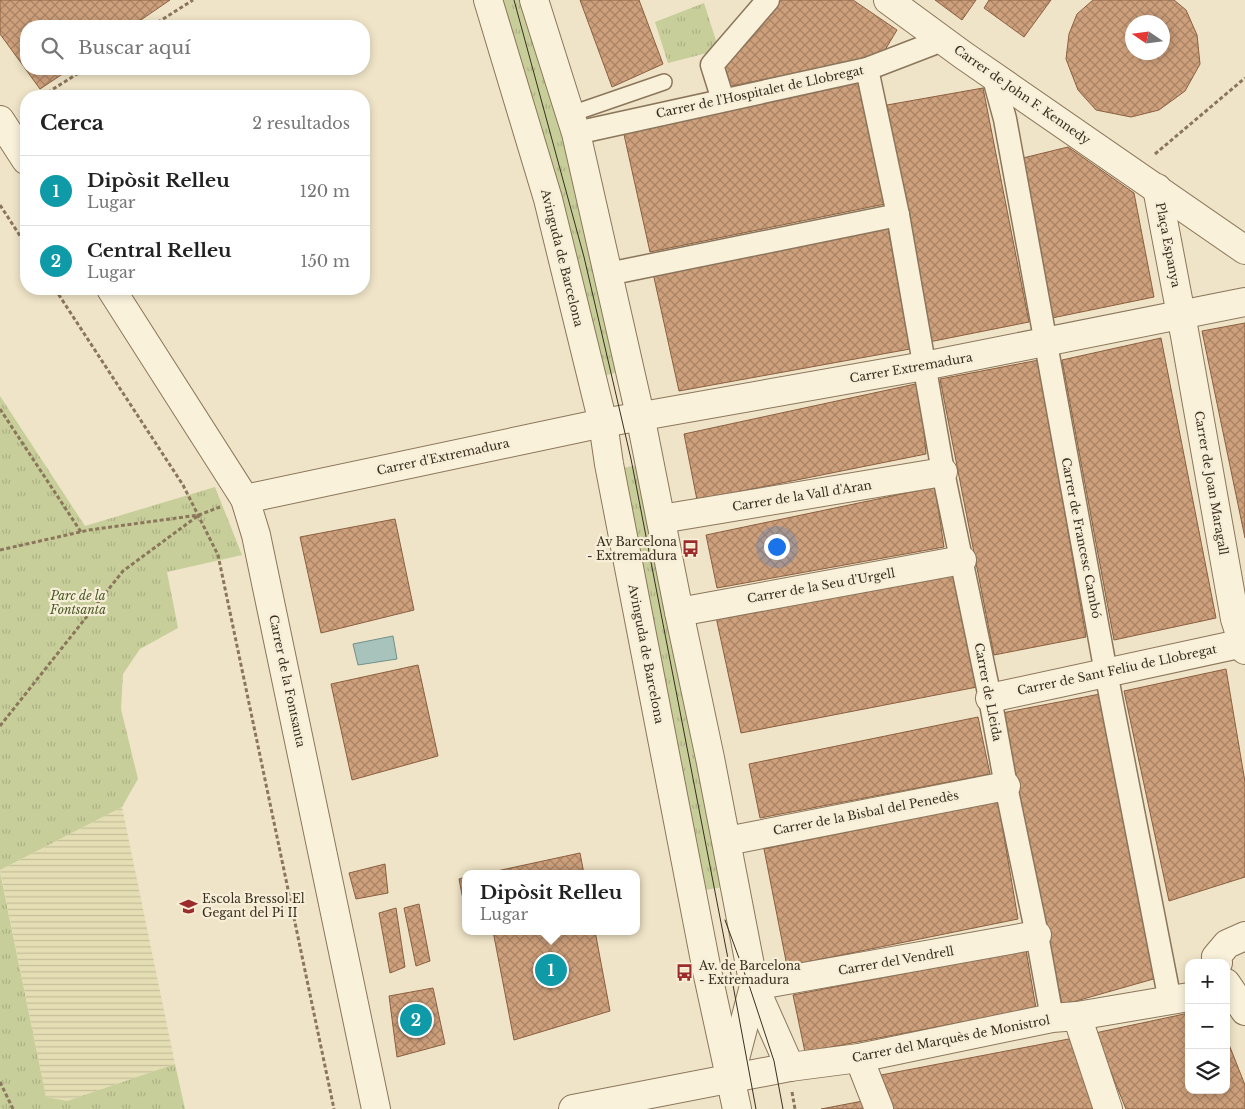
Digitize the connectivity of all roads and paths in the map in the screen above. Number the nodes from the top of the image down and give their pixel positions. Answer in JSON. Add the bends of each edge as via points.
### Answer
{"nodes":[{"id":1,"x":193,"y":0,"type":"edge"},
{"id":2,"x":488,"y":0,"type":"edge"},
{"id":3,"x":534,"y":0,"type":"edge"},
{"id":4,"x":768,"y":0,"type":"edge"},
{"id":5,"x":888,"y":0,"type":"edge"},
{"id":6,"x":161,"y":20,"type":"edge"},
{"id":7,"x":940,"y":38,"type":"junction"},
{"id":8,"x":867,"y":69,"type":"junction"},
{"id":9,"x":75,"y":75,"type":"edge"},
{"id":10,"x":993,"y":75,"type":"junction"},
{"id":11,"x":1245,"y":78,"type":"edge"},
{"id":12,"x":664,"y":82,"type":"dead end"},
{"id":13,"x":52,"y":90,"type":"edge"},
{"id":14,"x":723,"y":100,"type":"junction"},
{"id":15,"x":0,"y":120,"type":"edge"},
{"id":16,"x":573,"y":124,"type":"junction"},
{"id":17,"x":20,"y":151,"type":"edge"},
{"id":18,"x":1149,"y":160,"type":"dead end"},
{"id":19,"x":1157,"y":188,"type":"junction"},
{"id":20,"x":0,"y":205,"type":"edge"},
{"id":21,"x":898,"y":215,"type":"junction"},
{"id":22,"x":20,"y":236,"type":"edge"},
{"id":23,"x":1245,"y":250,"type":"edge"},
{"id":24,"x":608,"y":274,"type":"junction"},
{"id":25,"x":59,"y":295,"type":"edge"},
{"id":26,"x":115,"y":295,"type":"edge"},
{"id":27,"x":1245,"y":302,"type":"edge"},
{"id":28,"x":1181,"y":315,"type":"junction"},
{"id":29,"x":1045,"y":342,"type":"junction"},
{"id":30,"x":924,"y":366,"type":"junction"},
{"id":31,"x":0,"y":409,"type":"edge"},
{"id":32,"x":640,"y":416,"type":"junction"},
{"id":33,"x":602,"y":423,"type":"junction"},
{"id":34,"x":943,"y":472,"type":"junction"},
{"id":35,"x":246,"y":499,"type":"junction"},
{"id":36,"x":199,"y":515,"type":"junction"},
{"id":37,"x":661,"y":520,"type":"junction"},
{"id":38,"x":81,"y":532,"type":"junction"},
{"id":39,"x":0,"y":550,"type":"edge"},
{"id":40,"x":962,"y":560,"type":"junction"},
{"id":41,"x":679,"y":612,"type":"junction"},
{"id":42,"x":1242,"y":633,"type":"edge"},
{"id":43,"x":1107,"y":673,"type":"junction"},
{"id":44,"x":990,"y":698,"type":"junction"},
{"id":45,"x":0,"y":726,"type":"edge"},
{"id":46,"x":1006,"y":786,"type":"junction"},
{"id":47,"x":727,"y":841,"type":"junction"},
{"id":48,"x":1038,"y":935,"type":"junction"},
{"id":49,"x":1245,"y":936,"type":"edge"},
{"id":50,"x":1224,"y":959,"type":"edge"},
{"id":51,"x":1230,"y":971,"type":"edge"},
{"id":52,"x":1245,"y":971,"type":"edge"},
{"id":53,"x":1230,"y":985,"type":"edge"},
{"id":54,"x":754,"y":986,"type":"junction"},
{"id":55,"x":1180,"y":999,"type":"edge"},
{"id":56,"x":1245,"y":1011,"type":"edge"},
{"id":57,"x":1064,"y":1017,"type":"junction"},
{"id":58,"x":859,"y":1058,"type":"junction"},
{"id":59,"x":790,"y":1067,"type":"junction"},
{"id":60,"x":731,"y":1077,"type":"junction"},
{"id":61,"x":0,"y":1082,"type":"edge"},
{"id":62,"x":13,"y":1109,"type":"edge"},
{"id":63,"x":334,"y":1109,"type":"edge"},
{"id":64,"x":376,"y":1109,"type":"edge"},
{"id":65,"x":573,"y":1109,"type":"edge"},
{"id":66,"x":736,"y":1109,"type":"edge"},
{"id":67,"x":879,"y":1109,"type":"edge"},
{"id":68,"x":1108,"y":1109,"type":"edge"}],
"edges":[{"from":1,"to":6,"type":"path"},
{"from":2,"to":33,"type":"street","name":"Avinguda de Barcelona","via":[[548,199]]},
{"from":3,"to":16,"type":"street"},
{"from":4,"to":14,"type":"street","via":[[712,66]]},
{"from":5,"to":7,"type":"street","name":"Carrer de John F. Kennedy"},
{"from":7,"to":8,"type":"street","name":"Carrer de l'Hospitalet de Llobregat"},
{"from":7,"to":10,"type":"street","name":"Carrer de John F. Kennedy"},
{"from":8,"to":14,"type":"street","name":"Carrer de l'Hospitalet de Llobregat"},
{"from":8,"to":21,"type":"street","name":"Carrer de Lleida"},
{"from":9,"to":13,"type":"path"},
{"from":10,"to":19,"type":"street","name":"Carrer de John F. Kennedy"},
{"from":10,"to":29,"type":"street","name":"Carrer de Francesc Cambó","via":[[1005,119]]},
{"from":11,"to":18,"type":"path"},
{"from":12,"to":16,"type":"lane"},
{"from":14,"to":16,"type":"street","name":"Carrer de l'Hospitalet de Llobregat"},
{"from":15,"to":17,"type":"street"},
{"from":16,"to":24,"type":"street"},
{"from":19,"to":23,"type":"street","name":"Plaça Espanya"},
{"from":19,"to":28,"type":"street","name":"Plaça Espanya"},
{"from":20,"to":22,"type":"path"},
{"from":21,"to":24,"type":"street"},
{"from":21,"to":30,"type":"street","name":"Carrer de Lleida"},
{"from":24,"to":32,"type":"street"},
{"from":25,"to":36,"type":"path","via":[[183,485]]},
{"from":26,"to":35,"type":"street","name":"Carrer de la Fontsanta"},
{"from":27,"to":28,"type":"street"},
{"from":28,"to":29,"type":"street","name":"Carrer Extremadura"},
{"from":28,"to":42,"type":"street","name":"Carrer de Joan Maragall"},
{"from":29,"to":30,"type":"street","name":"Carrer Extremadura"},
{"from":29,"to":43,"type":"street","name":"Carrer de Francesc Cambó"},
{"from":30,"to":32,"type":"street","name":"Carrer Extremadura"},
{"from":30,"to":34,"type":"street","name":"Carrer de Lleida"},
{"from":31,"to":38,"type":"path"},
{"from":32,"to":33,"type":"street","name":"Carrer d'Extremadura"},
{"from":32,"to":37,"type":"street"},
{"from":33,"to":35,"type":"street","name":"Carrer d'Extremadura"},
{"from":33,"to":60,"type":"street","name":"Avinguda de Barcelona","via":[[718,1029]]},
{"from":34,"to":37,"type":"street","name":"Carrer de la Vall d'Aran"},
{"from":34,"to":40,"type":"street","name":"Carrer de Lleida"},
{"from":35,"to":64,"type":"street","name":"Carrer de la Fontsanta"},
{"from":36,"to":38,"type":"path"},
{"from":36,"to":45,"type":"path","via":[[122,571]]},
{"from":36,"to":63,"type":"path","via":[[218,555]]},
{"from":37,"to":41,"type":"street"},
{"from":38,"to":39,"type":"path"},
{"from":40,"to":41,"type":"street","name":"Carrer de la Seu d'Urgell"},
{"from":40,"to":44,"type":"street","name":"Carrer de Lleida"},
{"from":41,"to":47,"type":"street"},
{"from":42,"to":43,"type":"street","name":"Carrer de Sant Feliu de Llobregat"},
{"from":43,"to":44,"type":"street","name":"Carrer de Sant Feliu de Llobregat"},
{"from":43,"to":55,"type":"street","name":"Carrer de Francesc Cambó"},
{"from":44,"to":46,"type":"street","name":"Carrer de Lleida"},
{"from":46,"to":47,"type":"street","name":"Carrer de la Bisbal del Penedès"},
{"from":46,"to":48,"type":"street","name":"Carrer de Lleida"},
{"from":47,"to":54,"type":"street"},
{"from":48,"to":54,"type":"street","name":"Carrer del Vendrell"},
{"from":48,"to":57,"type":"street","name":"Carrer de Lleida"},
{"from":49,"to":50,"type":"street","via":[[1227,944]]},
{"from":51,"to":52,"type":"street"},
{"from":53,"to":56,"type":"street"},
{"from":54,"to":59,"type":"street"},
{"from":54,"to":60,"type":"street"},
{"from":55,"to":57,"type":"street","name":"Carrer del Marquès de Monistrol"},
{"from":57,"to":58,"type":"street","name":"Carrer del Marquès de Monistrol"},
{"from":57,"to":68,"type":"street"},
{"from":58,"to":59,"type":"street","name":"Carrer del Marquès de Monistrol"},
{"from":58,"to":67,"type":"street"},
{"from":59,"to":60,"type":"street","name":"Carrer del Marquès de Monistrol"},
{"from":60,"to":65,"type":"street","name":"Carrer del Marquès de Monistrol"},
{"from":60,"to":66,"type":"street","name":"Avinguda de Barcelona"},
{"from":61,"to":62,"type":"path"}]}
